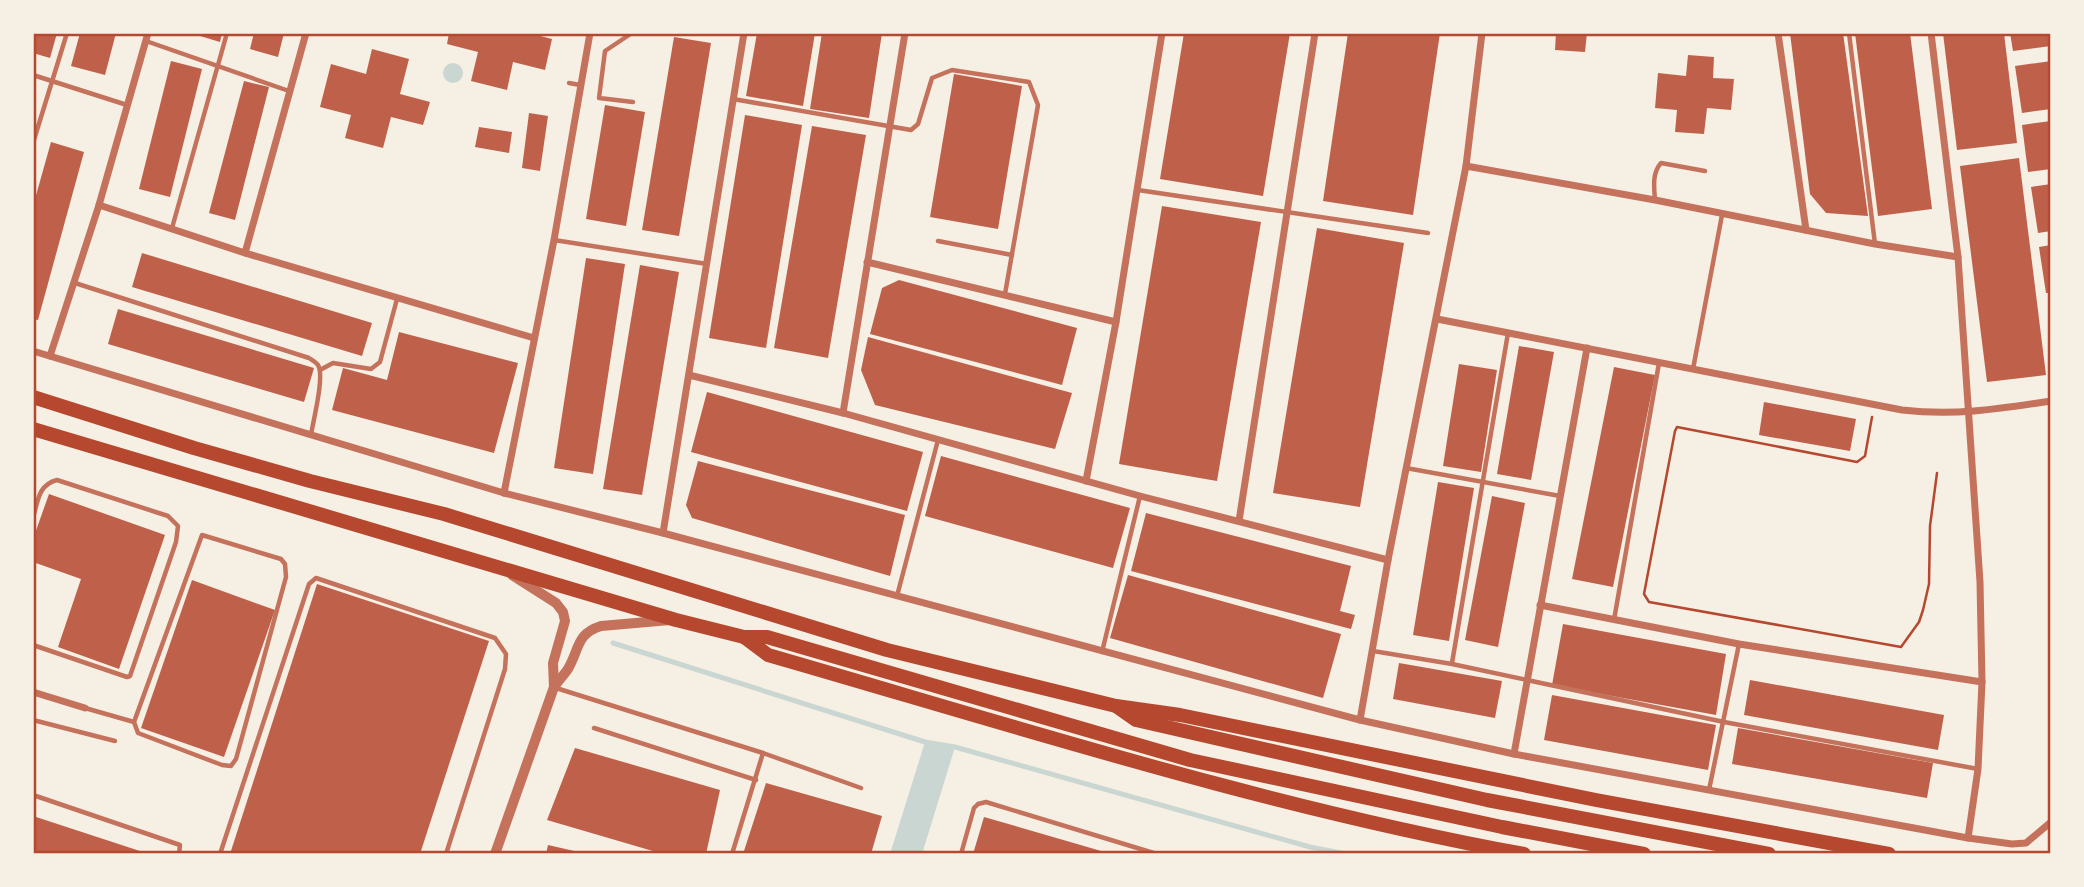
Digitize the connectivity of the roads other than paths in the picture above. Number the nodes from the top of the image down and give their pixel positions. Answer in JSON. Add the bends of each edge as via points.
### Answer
{"nodes":[{"id":1,"x":67,"y":33,"type":"edge"},
{"id":2,"x":227,"y":33,"type":"edge"},
{"id":3,"x":306,"y":33,"type":"edge"},
{"id":4,"x":590,"y":33,"type":"edge"},
{"id":5,"x":632,"y":33,"type":"edge"},
{"id":6,"x":744,"y":33,"type":"edge"},
{"id":7,"x":905,"y":33,"type":"edge"},
{"id":8,"x":1162,"y":33,"type":"edge"},
{"id":9,"x":1315,"y":33,"type":"edge"},
{"id":10,"x":1482,"y":33,"type":"edge"},
{"id":11,"x":1779,"y":33,"type":"edge"},
{"id":12,"x":1849,"y":33,"type":"edge"},
{"id":13,"x":1931,"y":33,"type":"edge"},
{"id":14,"x":147,"y":37,"type":"edge"},
{"id":15,"x":217,"y":67,"type":"junction"},
{"id":16,"x":33,"y":75,"type":"edge"},
{"id":17,"x":52,"y":81,"type":"junction"},
{"id":18,"x":569,"y":83,"type":"dead end"},
{"id":19,"x":581,"y":85,"type":"junction"},
{"id":20,"x":289,"y":91,"type":"junction"},
{"id":21,"x":733,"y":99,"type":"junction"},
{"id":22,"x":633,"y":103,"type":"dead end"},
{"id":23,"x":127,"y":105,"type":"junction"},
{"id":24,"x":889,"y":127,"type":"junction"},
{"id":25,"x":33,"y":143,"type":"edge"},
{"id":26,"x":1466,"y":166,"type":"junction"},
{"id":27,"x":1705,"y":171,"type":"dead end"},
{"id":28,"x":1138,"y":190,"type":"junction"},
{"id":29,"x":1655,"y":200,"type":"junction"},
{"id":30,"x":99,"y":205,"type":"junction"},
{"id":31,"x":1286,"y":212,"type":"junction"},
{"id":32,"x":1722,"y":215,"type":"junction"},
{"id":33,"x":172,"y":228,"type":"junction"},
{"id":34,"x":1806,"y":230,"type":"junction"},
{"id":35,"x":1428,"y":233,"type":"dead end"},
{"id":36,"x":554,"y":240,"type":"junction"},
{"id":37,"x":938,"y":241,"type":"dead end"},
{"id":38,"x":1875,"y":244,"type":"junction"},
{"id":39,"x":245,"y":253,"type":"junction"},
{"id":40,"x":1012,"y":255,"type":"junction"},
{"id":41,"x":1958,"y":257,"type":"junction"},
{"id":42,"x":867,"y":262,"type":"junction"},
{"id":43,"x":707,"y":264,"type":"junction"},
{"id":44,"x":75,"y":283,"type":"junction"},
{"id":45,"x":1005,"y":294,"type":"junction"},
{"id":46,"x":397,"y":299,"type":"junction"},
{"id":47,"x":1437,"y":318,"type":"junction"},
{"id":48,"x":1116,"y":322,"type":"junction"},
{"id":49,"x":1508,"y":333,"type":"junction"},
{"id":50,"x":534,"y":338,"type":"junction"},
{"id":51,"x":1587,"y":348,"type":"junction"},
{"id":52,"x":33,"y":351,"type":"edge"},
{"id":53,"x":50,"y":356,"type":"junction"},
{"id":54,"x":1659,"y":362,"type":"junction"},
{"id":55,"x":1693,"y":369,"type":"junction"},
{"id":56,"x":320,"y":370,"type":"junction"},
{"id":57,"x":689,"y":376,"type":"junction"},
{"id":58,"x":33,"y":397,"type":"edge"},
{"id":59,"x":2051,"y":401,"type":"edge"},
{"id":60,"x":843,"y":413,"type":"junction"},
{"id":61,"x":1970,"y":413,"type":"junction"},
{"id":62,"x":33,"y":429,"type":"edge"},
{"id":63,"x":311,"y":436,"type":"junction"},
{"id":64,"x":938,"y":440,"type":"junction"},
{"id":65,"x":1406,"y":468,"type":"junction"},
{"id":66,"x":1086,"y":481,"type":"junction"},
{"id":67,"x":1482,"y":482,"type":"junction"},
{"id":68,"x":504,"y":493,"type":"junction"},
{"id":69,"x":1140,"y":496,"type":"junction"},
{"id":70,"x":1560,"y":496,"type":"junction"},
{"id":71,"x":33,"y":517,"type":"edge"},
{"id":72,"x":1239,"y":521,"type":"junction"},
{"id":73,"x":663,"y":533,"type":"junction"},
{"id":74,"x":1388,"y":560,"type":"junction"},
{"id":75,"x":500,"y":567,"type":"junction"},
{"id":76,"x":897,"y":596,"type":"junction"},
{"id":77,"x":1540,"y":605,"type":"junction"},
{"id":78,"x":676,"y":620,"type":"junction"},
{"id":79,"x":1614,"y":620,"type":"junction"},
{"id":80,"x":744,"y":637,"type":"junction"},
{"id":81,"x":1739,"y":644,"type":"junction"},
{"id":82,"x":33,"y":645,"type":"edge"},
{"id":83,"x":1373,"y":651,"type":"junction"},
{"id":84,"x":1102,"y":652,"type":"junction"},
{"id":85,"x":1452,"y":664,"type":"junction"},
{"id":86,"x":1527,"y":681,"type":"junction"},
{"id":87,"x":1982,"y":682,"type":"junction"},
{"id":88,"x":554,"y":687,"type":"junction"},
{"id":89,"x":33,"y":692,"type":"edge"},
{"id":90,"x":1116,"y":706,"type":"junction"},
{"id":91,"x":85,"y":708,"type":"joint"},
{"id":92,"x":33,"y":720,"type":"edge"},
{"id":93,"x":1360,"y":720,"type":"junction"},
{"id":94,"x":134,"y":722,"type":"junction"},
{"id":95,"x":1724,"y":722,"type":"junction"},
{"id":96,"x":594,"y":729,"type":"dead end"},
{"id":97,"x":115,"y":741,"type":"dead end"},
{"id":98,"x":763,"y":753,"type":"junction"},
{"id":99,"x":1514,"y":754,"type":"junction"},
{"id":100,"x":1978,"y":769,"type":"junction"},
{"id":101,"x":756,"y":780,"type":"junction"},
{"id":102,"x":861,"y":788,"type":"dead end"},
{"id":103,"x":1709,"y":790,"type":"junction"},
{"id":104,"x":33,"y":795,"type":"edge"},
{"id":105,"x":2051,"y":822,"type":"edge"},
{"id":106,"x":1968,"y":838,"type":"junction"},
{"id":107,"x":179,"y":854,"type":"edge"},
{"id":108,"x":220,"y":854,"type":"edge"},
{"id":109,"x":446,"y":854,"type":"edge"},
{"id":110,"x":495,"y":854,"type":"edge"},
{"id":111,"x":732,"y":854,"type":"edge"},
{"id":112,"x":961,"y":854,"type":"edge"},
{"id":113,"x":1157,"y":854,"type":"edge"},
{"id":114,"x":1524,"y":854,"type":"edge"},
{"id":115,"x":1644,"y":854,"type":"edge"},
{"id":116,"x":1769,"y":854,"type":"edge"},
{"id":117,"x":1889,"y":854,"type":"edge"}],
"edges":[{"from":1,"to":17,"type":"lane"},
{"from":2,"to":15,"type":"lane"},
{"from":3,"to":20,"type":"street"},
{"from":4,"to":19,"type":"street"},
{"from":5,"to":22,"type":"lane","via":[[605,51],[599,97]]},
{"from":6,"to":21,"type":"street"},
{"from":7,"to":24,"type":"street"},
{"from":8,"to":28,"type":"street"},
{"from":9,"to":31,"type":"street"},
{"from":10,"to":26,"type":"street"},
{"from":11,"to":34,"type":"street"},
{"from":12,"to":38,"type":"lane"},
{"from":13,"to":41,"type":"street"},
{"from":14,"to":15,"type":"lane"},
{"from":14,"to":23,"type":"street"},
{"from":15,"to":20,"type":"lane"},
{"from":15,"to":33,"type":"lane"},
{"from":16,"to":17,"type":"lane"},
{"from":17,"to":23,"type":"lane"},
{"from":17,"to":25,"type":"lane"},
{"from":18,"to":19,"type":"lane"},
{"from":19,"to":36,"type":"street"},
{"from":20,"to":39,"type":"street"},
{"from":21,"to":24,"type":"lane"},
{"from":21,"to":43,"type":"street"},
{"from":23,"to":30,"type":"street"},
{"from":24,"to":40,"type":"lane","via":[[911,130],[918,124],[932,78],[952,70],[1029,82],[1038,105]]},
{"from":24,"to":42,"type":"street"},
{"from":26,"to":29,"type":"street"},
{"from":26,"to":47,"type":"street"},
{"from":27,"to":29,"type":"lane","via":[[1661,163],[1654,176]]},
{"from":28,"to":31,"type":"lane"},
{"from":28,"to":48,"type":"street"},
{"from":29,"to":32,"type":"street"},
{"from":30,"to":33,"type":"street"},
{"from":30,"to":44,"type":"street"},
{"from":31,"to":35,"type":"lane"},
{"from":31,"to":72,"type":"street"},
{"from":32,"to":34,"type":"street"},
{"from":32,"to":55,"type":"lane"},
{"from":33,"to":39,"type":"street"},
{"from":34,"to":38,"type":"street"},
{"from":36,"to":43,"type":"lane"},
{"from":36,"to":50,"type":"street"},
{"from":37,"to":40,"type":"lane"},
{"from":38,"to":41,"type":"street"},
{"from":39,"to":46,"type":"street"},
{"from":40,"to":45,"type":"lane"},
{"from":41,"to":61,"type":"street"},
{"from":42,"to":45,"type":"street"},
{"from":42,"to":60,"type":"street"},
{"from":43,"to":57,"type":"street"},
{"from":44,"to":53,"type":"street"},
{"from":44,"to":56,"type":"lane","via":[[309,358]]},
{"from":45,"to":48,"type":"street"},
{"from":46,"to":50,"type":"street"},
{"from":46,"to":56,"type":"lane","via":[[380,362],[370,369],[333,363]]},
{"from":47,"to":49,"type":"street"},
{"from":47,"to":65,"type":"street"},
{"from":48,"to":66,"type":"street"},
{"from":49,"to":51,"type":"street"},
{"from":49,"to":67,"type":"lane"},
{"from":50,"to":68,"type":"street"},
{"from":51,"to":54,"type":"street"},
{"from":51,"to":70,"type":"street"},
{"from":52,"to":53,"type":"street"},
{"from":53,"to":63,"type":"street"},
{"from":54,"to":55,"type":"street"},
{"from":54,"to":79,"type":"lane"},
{"from":55,"to":61,"type":"street","via":[[1874,405],[1936,414]]},
{"from":56,"to":63,"type":"lane"},
{"from":57,"to":60,"type":"street"},
{"from":57,"to":73,"type":"street"},
{"from":58,"to":90,"type":"main road","via":[[206,452],[444,514],[887,649]]},
{"from":59,"to":61,"type":"street"},
{"from":60,"to":64,"type":"street"},
{"from":61,"to":87,"type":"street"},
{"from":62,"to":75,"type":"main road"},
{"from":63,"to":68,"type":"street"},
{"from":64,"to":66,"type":"street"},
{"from":64,"to":76,"type":"lane"},
{"from":65,"to":67,"type":"lane"},
{"from":65,"to":74,"type":"street"},
{"from":66,"to":69,"type":"street"},
{"from":67,"to":70,"type":"lane"},
{"from":67,"to":85,"type":"lane"},
{"from":68,"to":73,"type":"street"},
{"from":69,"to":72,"type":"street"},
{"from":69,"to":84,"type":"lane"},
{"from":70,"to":77,"type":"street"},
{"from":71,"to":82,"type":"lane","via":[[41,489],[57,480],[168,516],[178,526],[130,676]]},
{"from":72,"to":74,"type":"street"},
{"from":73,"to":76,"type":"street"},
{"from":74,"to":83,"type":"street"},
{"from":75,"to":78,"type":"main road"},
{"from":75,"to":88,"type":"street","via":[[563,612],[565,621],[553,663]]},
{"from":76,"to":84,"type":"street"},
{"from":77,"to":79,"type":"street"},
{"from":77,"to":86,"type":"street"},
{"from":78,"to":80,"type":"main road"},
{"from":78,"to":88,"type":"street","via":[[591,629],[582,636],[568,670]]},
{"from":79,"to":81,"type":"street"},
{"from":80,"to":114,"type":"main road","via":[[768,655],[1167,771],[1430,836]]},
{"from":80,"to":115,"type":"main road","via":[[767,637],[1190,760]]},
{"from":81,"to":87,"type":"street"},
{"from":81,"to":95,"type":"lane"},
{"from":83,"to":85,"type":"lane"},
{"from":83,"to":93,"type":"street"},
{"from":84,"to":93,"type":"street"},
{"from":85,"to":86,"type":"lane"},
{"from":86,"to":95,"type":"lane"},
{"from":86,"to":99,"type":"street"},
{"from":87,"to":100,"type":"street"},
{"from":88,"to":98,"type":"lane"},
{"from":88,"to":110,"type":"street"},
{"from":89,"to":91,"type":"street"},
{"from":90,"to":116,"type":"main road","via":[[1136,720],[1410,784]]},
{"from":90,"to":117,"type":"main road"},
{"from":91,"to":94,"type":"lane"},
{"from":92,"to":97,"type":"lane"},
{"from":93,"to":99,"type":"street"},
{"from":94,"to":94,"type":"lane","via":[[202,535],[281,559],[286,577],[231,766],[138,733]]},
{"from":95,"to":100,"type":"lane"},
{"from":95,"to":103,"type":"lane"},
{"from":96,"to":101,"type":"lane"},
{"from":98,"to":101,"type":"lane"},
{"from":98,"to":102,"type":"lane"},
{"from":99,"to":103,"type":"street"},
{"from":100,"to":106,"type":"street"},
{"from":101,"to":111,"type":"lane"},
{"from":103,"to":106,"type":"street"},
{"from":104,"to":107,"type":"lane","via":[[180,845]]},
{"from":105,"to":106,"type":"street","via":[[2026,843]]},
{"from":108,"to":109,"type":"lane","via":[[309,584],[316,578],[495,638],[506,654]]},
{"from":112,"to":113,"type":"lane","via":[[974,808],[986,802]]}]}
